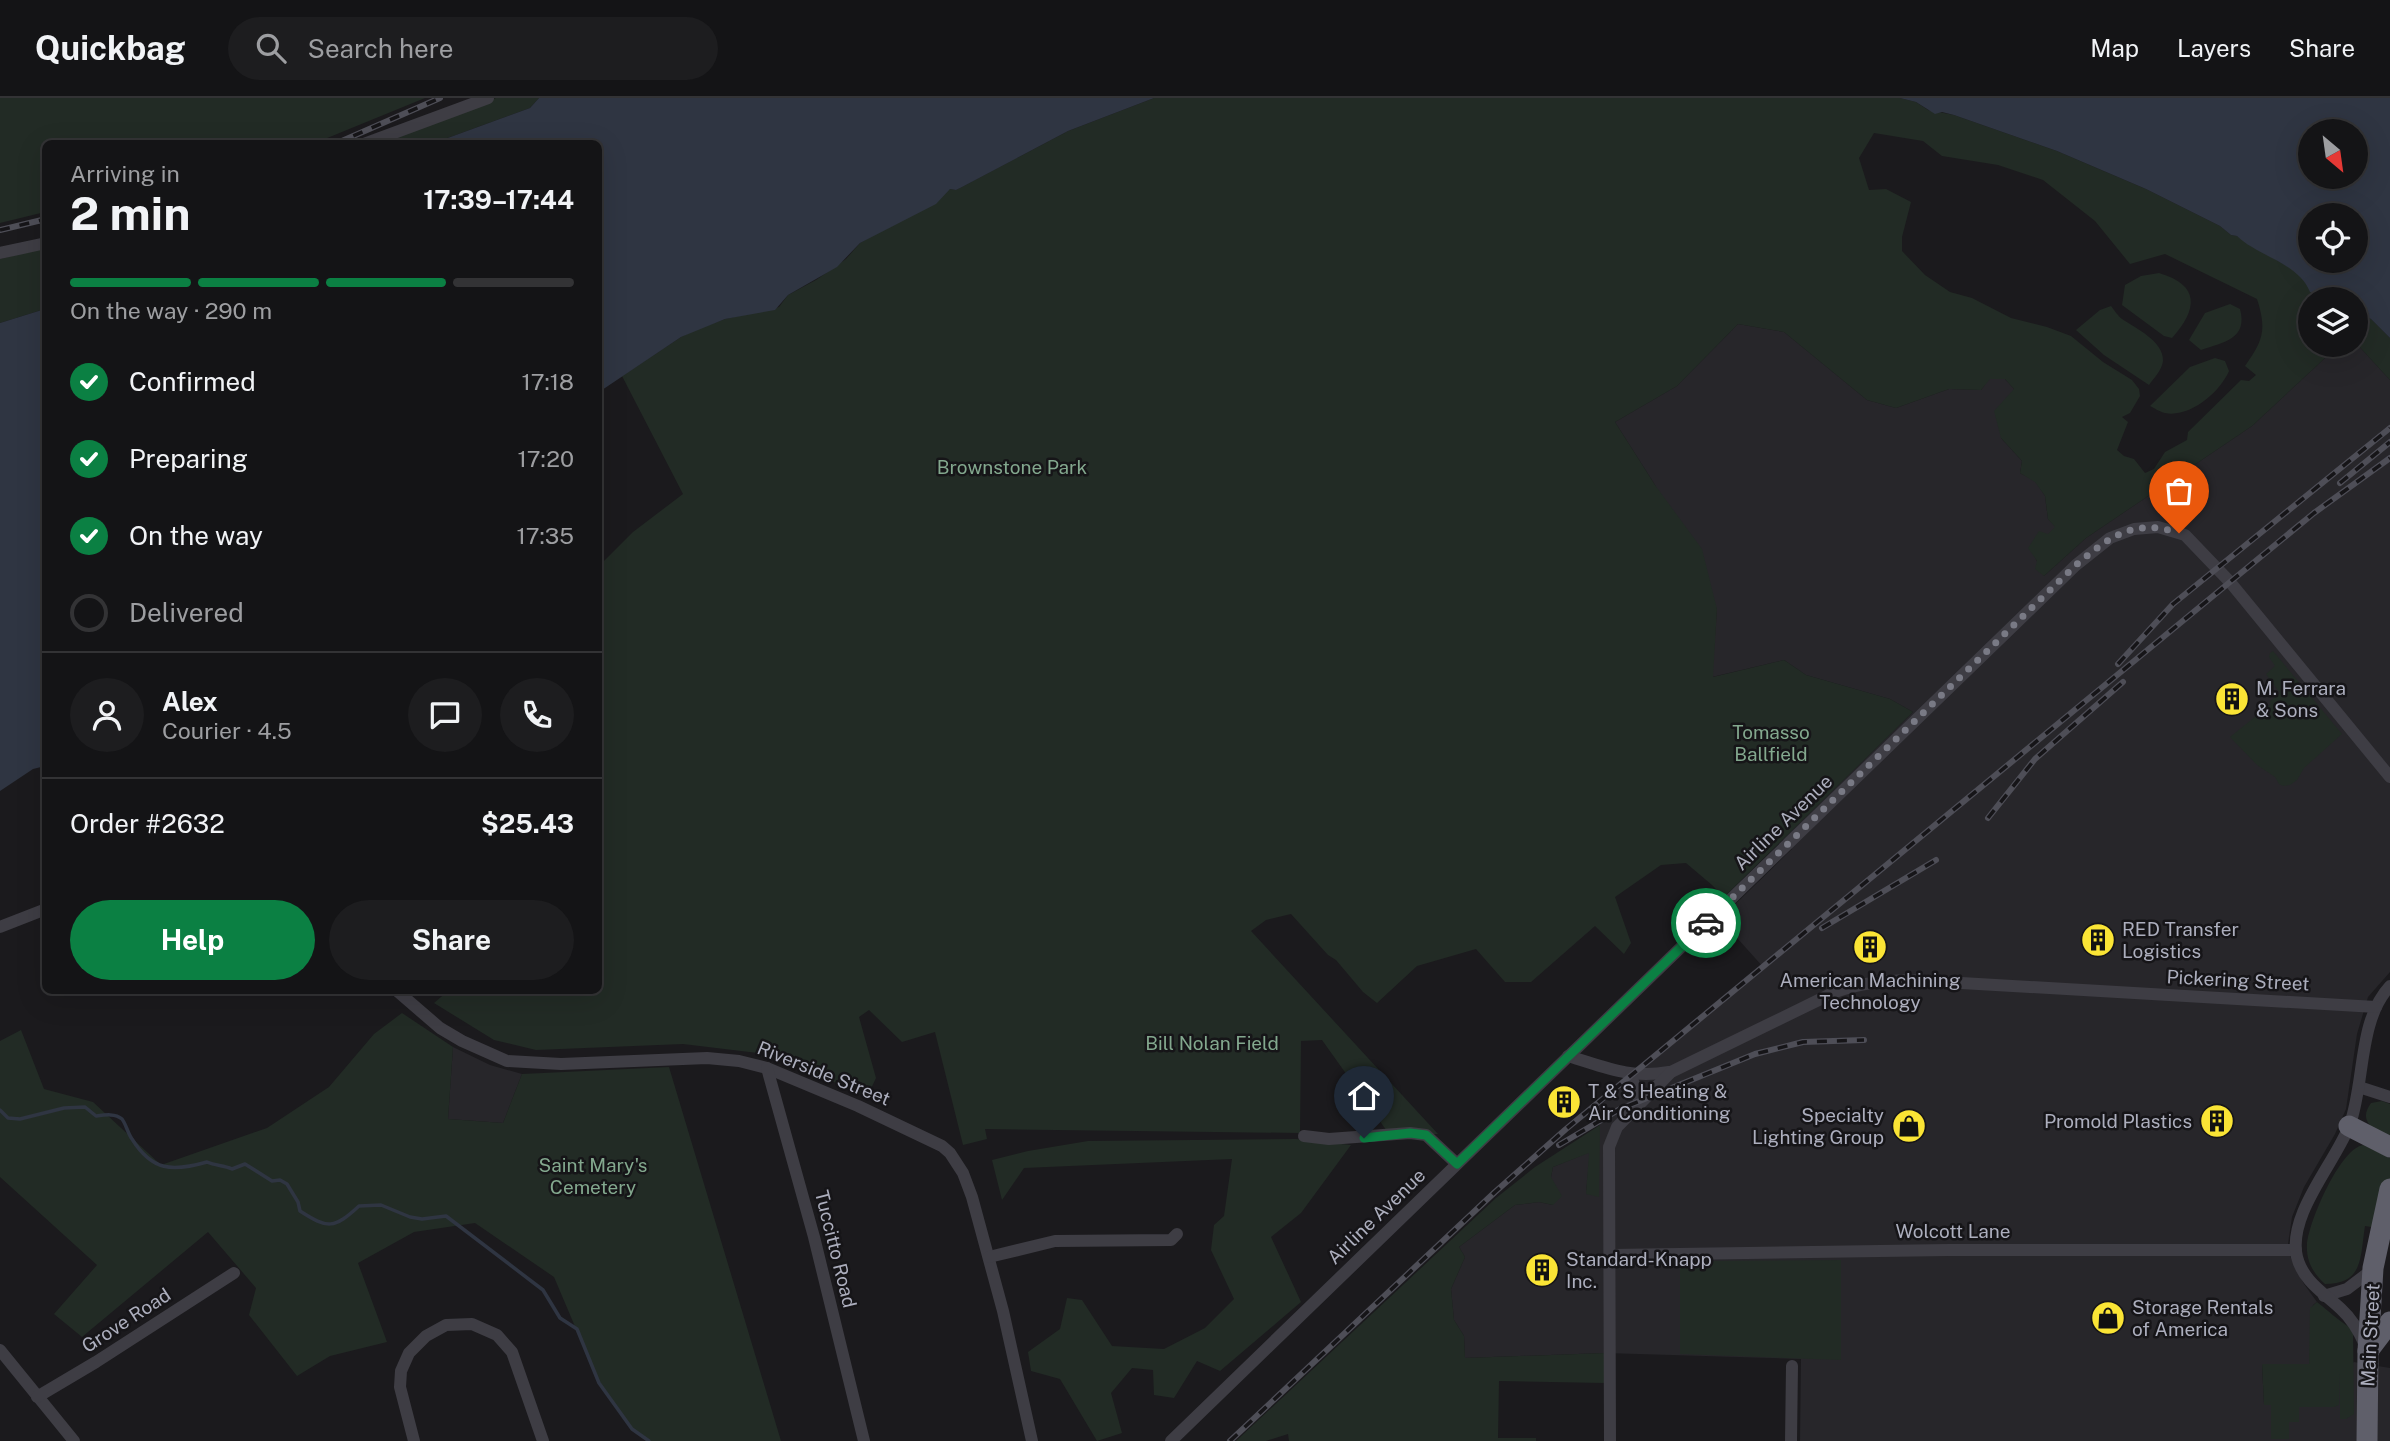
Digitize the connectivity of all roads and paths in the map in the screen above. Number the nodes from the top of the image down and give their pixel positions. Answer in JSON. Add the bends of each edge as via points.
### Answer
{"nodes":[{"id":1,"x":488,"y":98,"type":"edge"},
{"id":2,"x":376,"y":140,"type":"edge"},
{"id":3,"x":42,"y":244,"type":"edge"},
{"id":4,"x":0,"y":253,"type":"edge"},
{"id":5,"x":2390,"y":777,"type":"edge"},
{"id":6,"x":42,"y":911,"type":"edge"},
{"id":7,"x":0,"y":927,"type":"edge"},
{"id":8,"x":2390,"y":986,"type":"edge"},
{"id":9,"x":401,"y":994,"type":"edge"},
{"id":10,"x":2376,"y":1007,"type":"junction"},
{"id":11,"x":1568,"y":1056,"type":"junction"},
{"id":12,"x":767,"y":1068,"type":"junction"},
{"id":13,"x":1671,"y":1072,"type":"junction"},
{"id":14,"x":1631,"y":1075,"type":"junction"},
{"id":15,"x":2359,"y":1087,"type":"junction"},
{"id":16,"x":2390,"y":1097,"type":"edge"},
{"id":17,"x":1640,"y":1103,"type":"junction"},
{"id":18,"x":2349,"y":1126,"type":"junction"},
{"id":19,"x":1304,"y":1136,"type":"dead end"},
{"id":20,"x":2390,"y":1147,"type":"edge"},
{"id":21,"x":1457,"y":1164,"type":"junction"},
{"id":22,"x":2390,"y":1189,"type":"edge"},
{"id":23,"x":1177,"y":1234,"type":"dead end"},
{"id":24,"x":2296,"y":1250,"type":"junction"},
{"id":25,"x":1611,"y":1255,"type":"junction"},
{"id":26,"x":989,"y":1257,"type":"junction"},
{"id":27,"x":2373,"y":1268,"type":"junction"},
{"id":28,"x":234,"y":1273,"type":"dead end"},
{"id":29,"x":2390,"y":1290,"type":"edge"},
{"id":30,"x":2324,"y":1296,"type":"junction"},
{"id":31,"x":2390,"y":1322,"type":"edge"},
{"id":32,"x":0,"y":1350,"type":"edge"},
{"id":33,"x":2368,"y":1351,"type":"junction"},
{"id":34,"x":1792,"y":1366,"type":"dead end"},
{"id":35,"x":37,"y":1397,"type":"junction"},
{"id":36,"x":74,"y":1441,"type":"edge"},
{"id":37,"x":414,"y":1441,"type":"edge"},
{"id":38,"x":543,"y":1441,"type":"edge"},
{"id":39,"x":864,"y":1441,"type":"edge"},
{"id":40,"x":1032,"y":1441,"type":"edge"},
{"id":41,"x":1171,"y":1441,"type":"edge"},
{"id":42,"x":1610,"y":1441,"type":"edge"},
{"id":43,"x":1791,"y":1441,"type":"edge"},
{"id":44,"x":2367,"y":1441,"type":"edge"}],
"edges":[{"from":1,"to":2,"type":"street"},
{"from":3,"to":4,"type":"street"},
{"from":5,"to":11,"type":"street","name":"Airline Avenue","via":[[2190,538],[2147,526],[2122,533],[2076,565]]},
{"from":6,"to":7,"type":"street"},
{"from":8,"to":10,"type":"street"},
{"from":9,"to":12,"type":"street","name":"Riverside Street","via":[[440,1028],[508,1061],[561,1064],[707,1058]]},
{"from":10,"to":13,"type":"street","name":"Pickering Street","via":[[1879,981],[1835,992]]},
{"from":10,"to":15,"type":"street"},
{"from":11,"to":14,"type":"street"},
{"from":11,"to":21,"type":"street","name":"Airline Avenue"},
{"from":12,"to":26,"type":"street","name":"Riverside Street","via":[[869,1110],[950,1153],[968,1185]]},
{"from":12,"to":39,"type":"street","name":"Tuccitto Road"},
{"from":13,"to":14,"type":"street"},
{"from":13,"to":17,"type":"street","name":"Pickering Street"},
{"from":14,"to":17,"type":"street"},
{"from":15,"to":16,"type":"street"},
{"from":15,"to":18,"type":"street"},
{"from":17,"to":25,"type":"street","name":"Pickering Street","via":[[1616,1127],[1609,1147]]},
{"from":18,"to":20,"type":"highway"},
{"from":18,"to":24,"type":"street","via":[[2306,1207]]},
{"from":19,"to":21,"type":"street","via":[[1426,1135]]},
{"from":21,"to":41,"type":"street","name":"Airline Avenue"},
{"from":22,"to":27,"type":"highway","name":"Main Street"},
{"from":23,"to":26,"type":"street","via":[[1171,1240],[1055,1241]]},
{"from":24,"to":25,"type":"street","name":"Wolcott Lane"},
{"from":24,"to":30,"type":"street","via":[[2303,1270]]},
{"from":25,"to":42,"type":"street","name":"Pickering Street"},
{"from":26,"to":40,"type":"street","name":"Riverside Street"},
{"from":27,"to":29,"type":"highway"},
{"from":27,"to":30,"type":"street","via":[[2347,1289]]},
{"from":27,"to":33,"type":"highway","name":"Main Street"},
{"from":28,"to":35,"type":"street","name":"Grove Road"},
{"from":30,"to":33,"type":"street","via":[[2353,1323]]},
{"from":31,"to":33,"type":"highway"},
{"from":32,"to":35,"type":"street"},
{"from":33,"to":44,"type":"highway","name":"Main Street"},
{"from":34,"to":43,"type":"street"},
{"from":35,"to":36,"type":"street"},
{"from":37,"to":38,"type":"street","via":[[400,1387],[409,1353],[446,1325],[472,1324],[497,1335],[512,1352]]}]}
